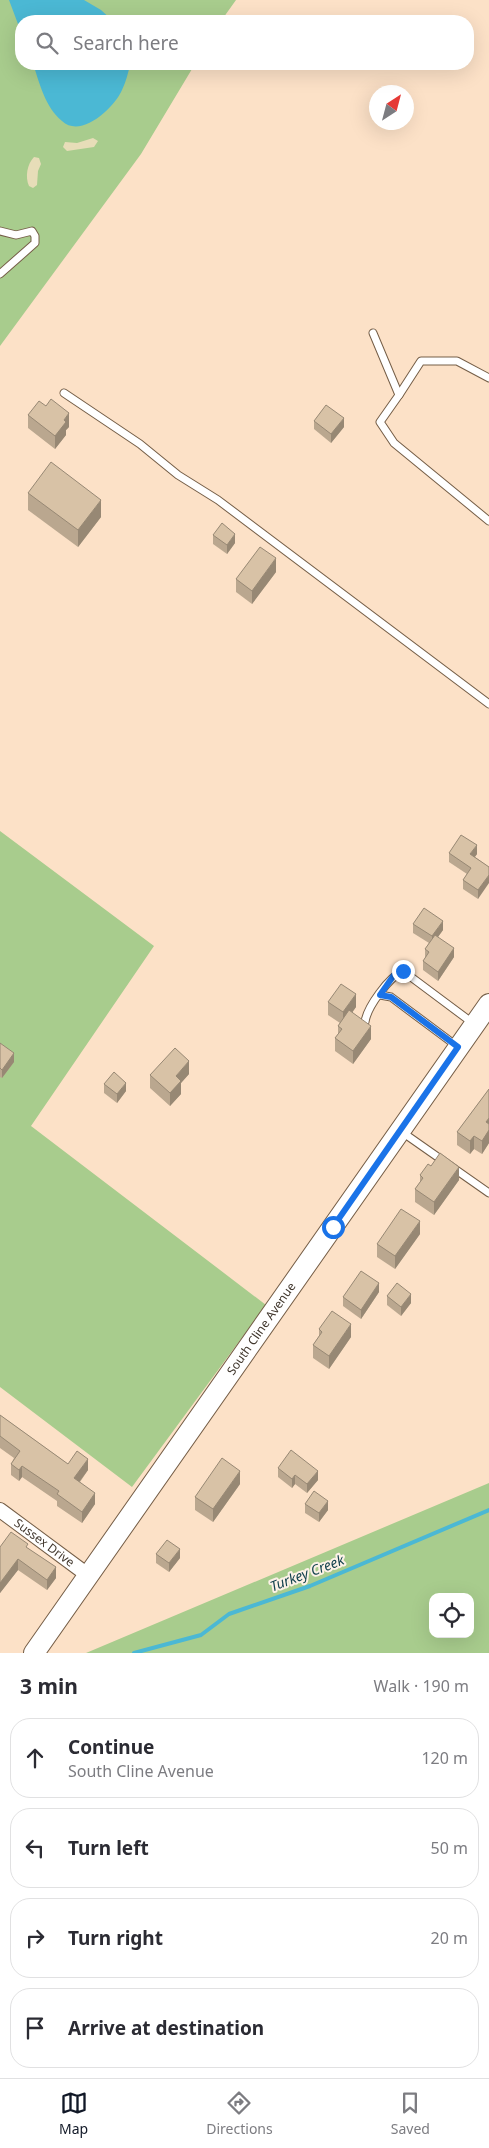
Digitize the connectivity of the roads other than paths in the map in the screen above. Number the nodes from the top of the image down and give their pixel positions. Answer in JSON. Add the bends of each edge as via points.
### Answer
{"nodes":[{"id":1,"x":0,"y":231,"type":"edge"},
{"id":2,"x":0,"y":274,"type":"edge"},
{"id":3,"x":373,"y":333,"type":"dead end"},
{"id":4,"x":489,"y":378,"type":"edge"},
{"id":5,"x":64,"y":392,"type":"dead end"},
{"id":6,"x":399,"y":395,"type":"junction"},
{"id":7,"x":489,"y":521,"type":"edge"},
{"id":8,"x":489,"y":704,"type":"edge"},
{"id":9,"x":380,"y":995,"type":"junction"},
{"id":10,"x":489,"y":1004,"type":"edge"},
{"id":11,"x":365,"y":1022,"type":"edge"},
{"id":12,"x":475,"y":1024,"type":"junction"},
{"id":13,"x":458,"y":1047,"type":"junction"},
{"id":14,"x":400,"y":1130,"type":"junction"},
{"id":15,"x":489,"y":1193,"type":"edge"},
{"id":16,"x":0,"y":1511,"type":"edge"},
{"id":17,"x":89,"y":1576,"type":"junction"},
{"id":18,"x":34,"y":1653,"type":"edge"}],
"edges":[{"from":1,"to":2,"type":"lane","via":[[16,235],[32,231],[35,243]]},
{"from":3,"to":6,"type":"lane"},
{"from":4,"to":6,"type":"lane","via":[[457,361],[422,361]]},
{"from":5,"to":8,"type":"lane","via":[[218,500]]},
{"from":6,"to":7,"type":"lane","via":[[380,422],[394,444]]},
{"from":9,"to":11,"type":"lane","via":[[366,1012]]},
{"from":9,"to":12,"type":"lane","via":[[394,975],[403,971]]},
{"from":9,"to":13,"type":"lane","via":[[391,997]]},
{"from":10,"to":12,"type":"street","name":"South Cline Avenue"},
{"from":12,"to":13,"type":"street","name":"South Cline Avenue"},
{"from":13,"to":14,"type":"street","name":"South Cline Avenue"},
{"from":14,"to":15,"type":"lane"},
{"from":14,"to":17,"type":"street","name":"South Cline Avenue"},
{"from":16,"to":17,"type":"street","name":"Sussex Drive"},
{"from":17,"to":18,"type":"street","name":"South Cline Avenue"}]}
